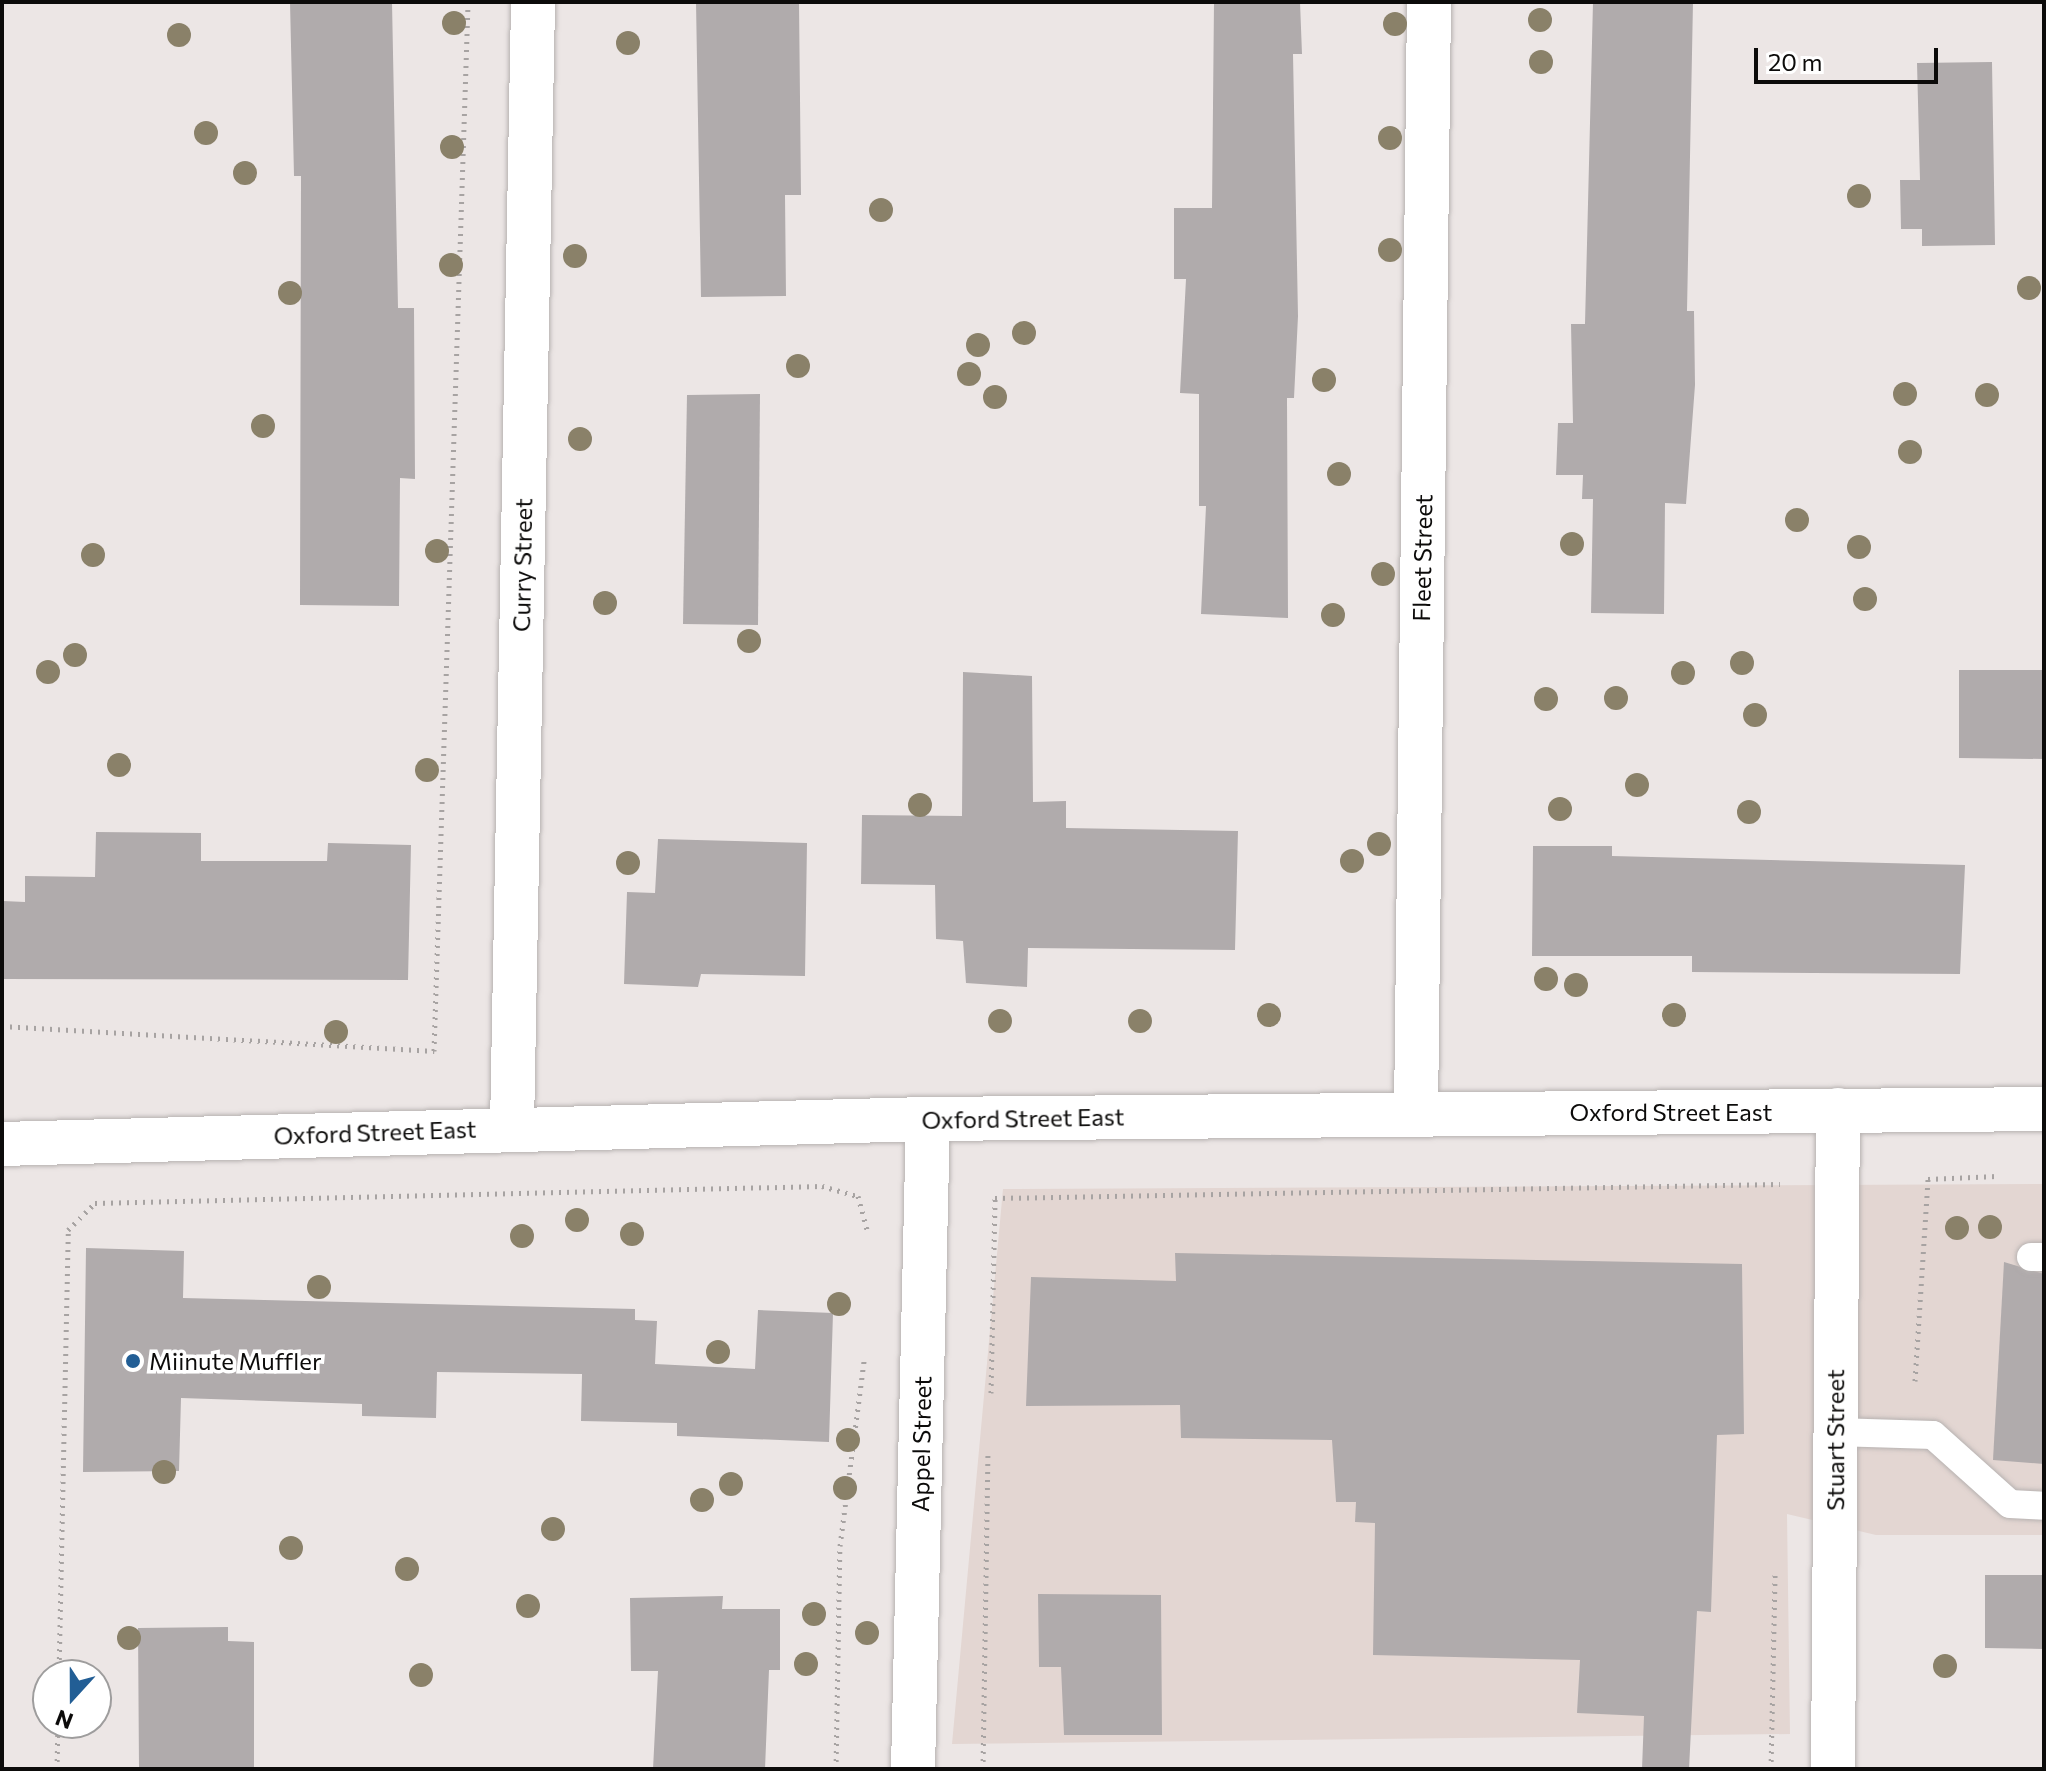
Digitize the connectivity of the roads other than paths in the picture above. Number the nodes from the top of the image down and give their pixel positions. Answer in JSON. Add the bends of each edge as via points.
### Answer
{"nodes":[{"id":1,"x":533,"y":2,"type":"edge"},
{"id":2,"x":1429,"y":2,"type":"edge"},
{"id":3,"x":2044,"y":1109,"type":"edge"},
{"id":4,"x":1838,"y":1110,"type":"junction"},
{"id":5,"x":1416,"y":1114,"type":"junction"},
{"id":6,"x":928,"y":1119,"type":"junction"},
{"id":7,"x":512,"y":1128,"type":"junction"},
{"id":8,"x":2,"y":1144,"type":"edge"},
{"id":9,"x":1835,"y":1432,"type":"junction"},
{"id":10,"x":2044,"y":1506,"type":"edge"},
{"id":11,"x":913,"y":1769,"type":"edge"},
{"id":12,"x":1833,"y":1769,"type":"edge"}],
"edges":[{"from":1,"to":7,"type":"street","name":"Curry Street"},
{"from":2,"to":5,"type":"street","name":"Fleet Street"},
{"from":3,"to":4,"type":"street","name":"Oxford Street East"},
{"from":4,"to":5,"type":"street","name":"Oxford Street East"},
{"from":4,"to":9,"type":"street","name":"Stuart Street"},
{"from":5,"to":6,"type":"street","name":"Oxford Street East"},
{"from":6,"to":7,"type":"street","name":"Oxford Street East"},
{"from":6,"to":11,"type":"street","name":"Appel Street"},
{"from":7,"to":8,"type":"street","name":"Oxford Street East"},
{"from":9,"to":10,"type":"lane","via":[[1933,1435],[2010,1504]]},
{"from":9,"to":12,"type":"street","name":"Stuart Street"}]}
